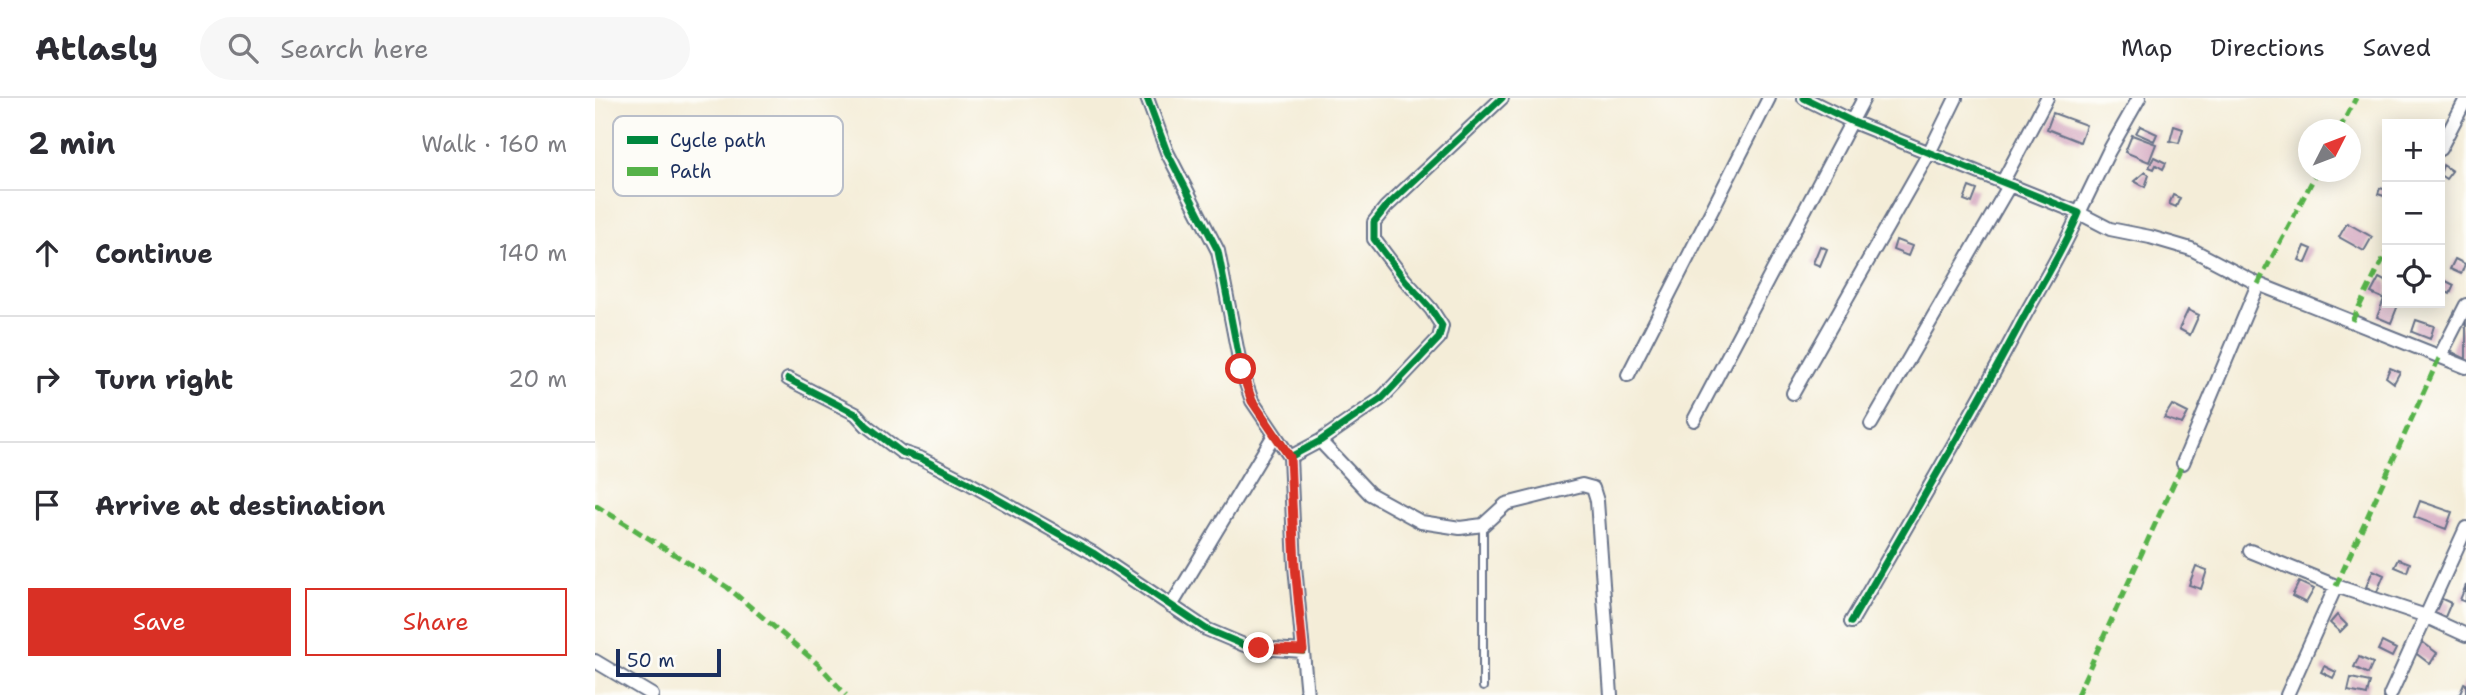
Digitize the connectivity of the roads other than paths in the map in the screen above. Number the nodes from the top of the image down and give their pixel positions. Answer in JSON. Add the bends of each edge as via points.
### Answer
{"nodes":[{"id":1,"x":1147,"y":98,"type":"edge"},
{"id":2,"x":1502,"y":98,"type":"edge"},
{"id":3,"x":1769,"y":98,"type":"edge"},
{"id":4,"x":1804,"y":98,"type":"edge"},
{"id":5,"x":1864,"y":98,"type":"edge"},
{"id":6,"x":1956,"y":98,"type":"edge"},
{"id":7,"x":2047,"y":98,"type":"edge"},
{"id":8,"x":2139,"y":98,"type":"edge"},
{"id":9,"x":2466,"y":99,"type":"edge"},
{"id":10,"x":1853,"y":122,"type":"junction"},
{"id":11,"x":2445,"y":139,"type":"edge"},
{"id":12,"x":1929,"y":153,"type":"junction"},
{"id":13,"x":2006,"y":184,"type":"junction"},
{"id":14,"x":2079,"y":213,"type":"junction"},
{"id":15,"x":2258,"y":284,"type":"junction"},
{"id":16,"x":2466,"y":305,"type":"edge"},
{"id":17,"x":2439,"y":356,"type":"junction"},
{"id":18,"x":2466,"y":367,"type":"edge"},
{"id":19,"x":1628,"y":375,"type":"dead end"},
{"id":20,"x":788,"y":379,"type":"dead end"},
{"id":21,"x":1793,"y":393,"type":"dead end"},
{"id":22,"x":1694,"y":420,"type":"dead end"},
{"id":23,"x":1871,"y":424,"type":"dead end"},
{"id":24,"x":1274,"y":435,"type":"junction"},
{"id":25,"x":1321,"y":441,"type":"junction"},
{"id":26,"x":1290,"y":457,"type":"junction"},
{"id":27,"x":2183,"y":463,"type":"dead end"},
{"id":28,"x":1483,"y":525,"type":"junction"},
{"id":29,"x":2466,"y":528,"type":"edge"},
{"id":30,"x":2250,"y":551,"type":"dead end"},
{"id":31,"x":2336,"y":586,"type":"junction"},
{"id":32,"x":1171,"y":606,"type":"junction"},
{"id":33,"x":2425,"y":617,"type":"junction"},
{"id":34,"x":1851,"y":622,"type":"dead end"},
{"id":35,"x":2466,"y":635,"type":"edge"},
{"id":36,"x":1303,"y":650,"type":"junction"},
{"id":37,"x":595,"y":661,"type":"edge"},
{"id":38,"x":1483,"y":687,"type":"dead end"},
{"id":39,"x":652,"y":695,"type":"edge"},
{"id":40,"x":1307,"y":695,"type":"edge"},
{"id":41,"x":1611,"y":695,"type":"edge"},
{"id":42,"x":2287,"y":695,"type":"edge"},
{"id":43,"x":2390,"y":695,"type":"edge"}],
"edges":[{"from":1,"to":24,"type":"street","via":[[1167,152],[1218,251],[1241,369],[1252,401]]},
{"from":2,"to":25,"type":"street","via":[[1374,222],[1374,239],[1442,326],[1439,338],[1382,398]]},
{"from":3,"to":19,"type":"street"},
{"from":4,"to":10,"type":"street"},
{"from":5,"to":10,"type":"street"},
{"from":6,"to":12,"type":"street"},
{"from":7,"to":13,"type":"street"},
{"from":8,"to":14,"type":"street"},
{"from":9,"to":11,"type":"street"},
{"from":10,"to":12,"type":"street"},
{"from":10,"to":22,"type":"street"},
{"from":12,"to":13,"type":"street"},
{"from":12,"to":21,"type":"street"},
{"from":13,"to":14,"type":"street"},
{"from":13,"to":23,"type":"street"},
{"from":14,"to":15,"type":"street","via":[[2110,229],[2191,249]]},
{"from":14,"to":34,"type":"street","via":[[1973,412]]},
{"from":15,"to":17,"type":"street"},
{"from":15,"to":27,"type":"street"},
{"from":16,"to":17,"type":"street"},
{"from":17,"to":18,"type":"street"},
{"from":20,"to":32,"type":"street","via":[[856,414],[901,452],[967,482],[1093,553]]},
{"from":24,"to":26,"type":"street"},
{"from":24,"to":32,"type":"street"},
{"from":25,"to":26,"type":"street"},
{"from":25,"to":28,"type":"street","via":[[1370,494],[1421,522],[1460,528]]},
{"from":26,"to":36,"type":"street"},
{"from":28,"to":38,"type":"lane"},
{"from":28,"to":41,"type":"street","via":[[1506,503],[1583,485],[1593,488]]},
{"from":29,"to":33,"type":"street"},
{"from":30,"to":31,"type":"street"},
{"from":31,"to":33,"type":"street"},
{"from":31,"to":42,"type":"street"},
{"from":32,"to":36,"type":"street","via":[[1206,629],[1244,645]]},
{"from":33,"to":35,"type":"street"},
{"from":33,"to":43,"type":"street"},
{"from":36,"to":40,"type":"street"},
{"from":37,"to":39,"type":"street"}]}
